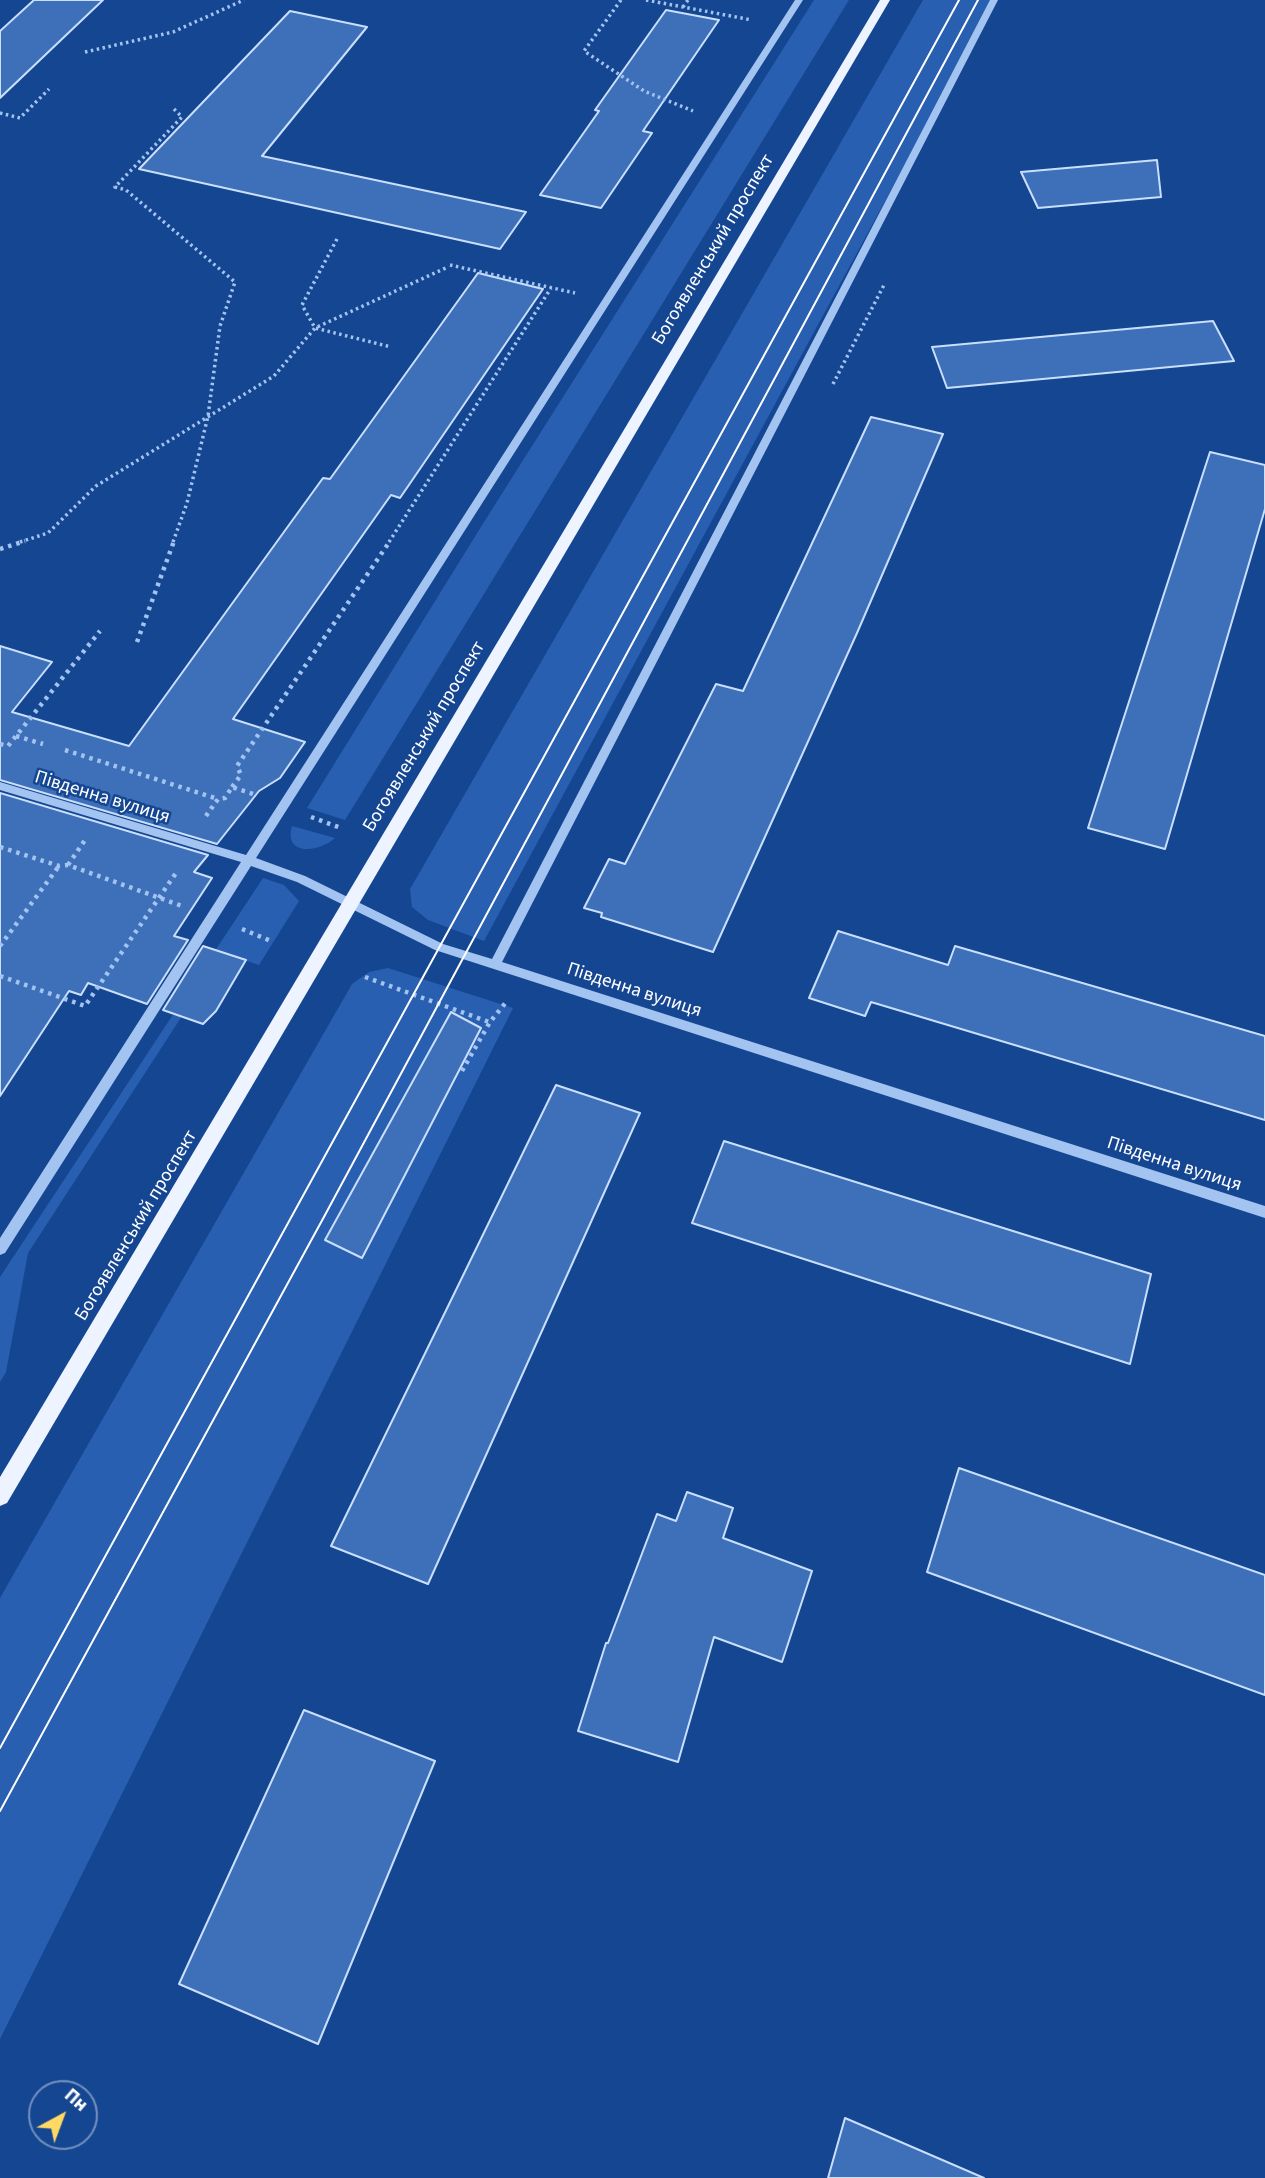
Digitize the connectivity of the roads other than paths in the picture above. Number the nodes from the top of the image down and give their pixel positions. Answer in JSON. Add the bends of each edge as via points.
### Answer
{"nodes":[{"id":1,"x":799,"y":0,"type":"edge"},
{"id":2,"x":884,"y":0,"type":"edge"},
{"id":3,"x":994,"y":0,"type":"edge"},
{"id":4,"x":0,"y":786,"type":"edge"},
{"id":5,"x":248,"y":860,"type":"junction"},
{"id":6,"x":349,"y":904,"type":"junction"},
{"id":7,"x":495,"y":964,"type":"junction"},
{"id":8,"x":1265,"y":1212,"type":"edge"},
{"id":9,"x":0,"y":1249,"type":"edge"},
{"id":10,"x":0,"y":1496,"type":"edge"}],
"edges":[{"from":1,"to":5,"type":"street"},
{"from":2,"to":6,"type":"main road","name":"Богоявленський проспект"},
{"from":3,"to":7,"type":"lane"},
{"from":4,"to":5,"type":"street","name":"Південна вулиця"},
{"from":5,"to":6,"type":"street","name":"Південна вулиця","via":[[301,879]]},
{"from":5,"to":9,"type":"street"},
{"from":6,"to":7,"type":"street","name":"Південна вулиця","via":[[439,947]]},
{"from":6,"to":10,"type":"main road","name":"Богоявленський проспект"},
{"from":7,"to":8,"type":"street","name":"Південна вулиця"}]}
